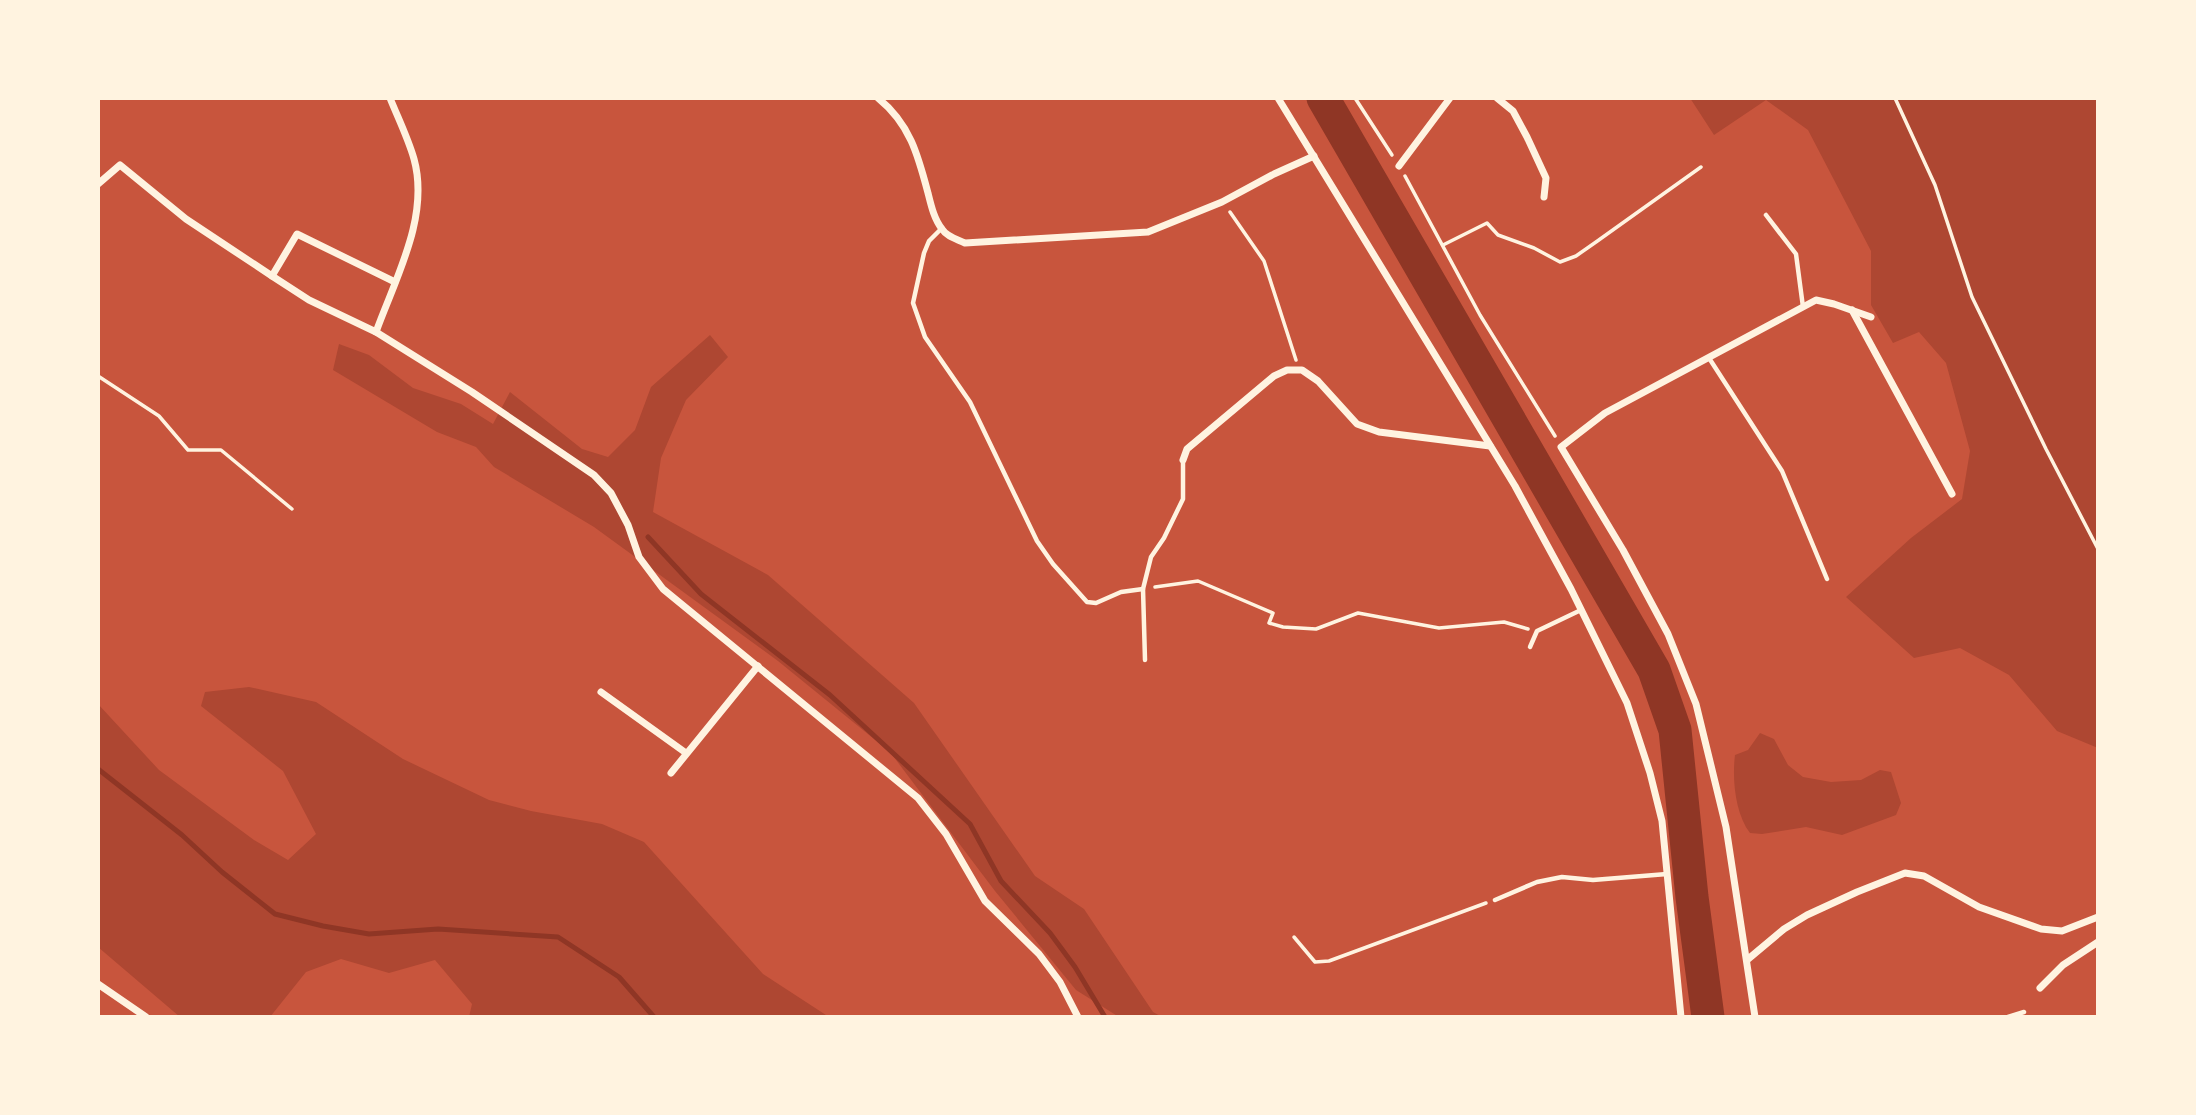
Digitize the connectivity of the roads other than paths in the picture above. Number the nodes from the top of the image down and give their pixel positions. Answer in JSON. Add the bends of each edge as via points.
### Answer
{"nodes":[{"id":1,"x":390,"y":98,"type":"edge"},
{"id":2,"x":878,"y":98,"type":"edge"},
{"id":3,"x":1278,"y":98,"type":"edge"},
{"id":4,"x":1450,"y":98,"type":"edge"},
{"id":5,"x":1497,"y":98,"type":"edge"},
{"id":6,"x":1314,"y":156,"type":"junction"},
{"id":7,"x":1399,"y":166,"type":"road end"},
{"id":8,"x":98,"y":184,"type":"edge"},
{"id":9,"x":1544,"y":197,"type":"dead end"},
{"id":10,"x":1766,"y":215,"type":"dead end"},
{"id":11,"x":941,"y":229,"type":"junction"},
{"id":12,"x":272,"y":276,"type":"junction"},
{"id":13,"x":395,"y":282,"type":"junction"},
{"id":14,"x":1803,"y":307,"type":"junction"},
{"id":15,"x":1852,"y":310,"type":"junction"},
{"id":16,"x":1871,"y":317,"type":"dead end"},
{"id":17,"x":376,"y":332,"type":"junction"},
{"id":18,"x":1709,"y":357,"type":"junction"},
{"id":19,"x":1490,"y":446,"type":"junction"},
{"id":20,"x":1183,"y":460,"type":"joint"},
{"id":21,"x":1952,"y":494,"type":"dead end"},
{"id":22,"x":1827,"y":579,"type":"dead end"},
{"id":23,"x":1143,"y":589,"type":"junction"},
{"id":24,"x":1582,"y":610,"type":"junction"},
{"id":25,"x":1530,"y":647,"type":"dead end"},
{"id":26,"x":1146,"y":660,"type":"dead end"},
{"id":27,"x":758,"y":667,"type":"junction"},
{"id":28,"x":601,"y":692,"type":"dead end"},
{"id":29,"x":686,"y":753,"type":"junction"},
{"id":30,"x":671,"y":773,"type":"dead end"},
{"id":31,"x":1667,"y":874,"type":"junction"},
{"id":32,"x":1495,"y":900,"type":"road end"},
{"id":33,"x":2098,"y":917,"type":"edge"},
{"id":34,"x":2098,"y":942,"type":"edge"},
{"id":35,"x":1747,"y":960,"type":"junction"},
{"id":36,"x":98,"y":984,"type":"edge"},
{"id":37,"x":2040,"y":988,"type":"dead end"},
{"id":38,"x":2024,"y":1012,"type":"dead end"},
{"id":39,"x":146,"y":1017,"type":"edge"},
{"id":40,"x":1078,"y":1017,"type":"edge"},
{"id":41,"x":1681,"y":1017,"type":"edge"},
{"id":42,"x":1755,"y":1017,"type":"edge"},
{"id":43,"x":2008,"y":1017,"type":"edge"}],
"edges":[{"from":1,"to":13,"type":"street","via":[[414,161],[418,195],[412,235]]},
{"from":2,"to":11,"type":"street","via":[[901,121],[917,152]]},
{"from":3,"to":6,"type":"street"},
{"from":4,"to":7,"type":"street"},
{"from":5,"to":9,"type":"street","via":[[1513,111],[1532,147],[1546,178]]},
{"from":6,"to":11,"type":"street","via":[[1222,202],[1148,232],[965,243]]},
{"from":6,"to":19,"type":"street"},
{"from":8,"to":12,"type":"street","via":[[120,165],[186,219]]},
{"from":10,"to":14,"type":"lane","via":[[1796,254]]},
{"from":11,"to":23,"type":"lane","via":[[924,253],[913,303],[925,337],[970,402],[1037,541],[1087,602]]},
{"from":12,"to":13,"type":"street","via":[[297,234]]},
{"from":12,"to":17,"type":"street","via":[[309,300]]},
{"from":13,"to":17,"type":"street"},
{"from":14,"to":15,"type":"street","via":[[1816,300]]},
{"from":14,"to":18,"type":"street"},
{"from":15,"to":16,"type":"street"},
{"from":15,"to":21,"type":"street"},
{"from":17,"to":27,"type":"street","via":[[594,475],[611,493],[639,557],[663,589]]},
{"from":18,"to":22,"type":"lane","via":[[1782,471]]},
{"from":18,"to":35,"type":"street","via":[[1605,413],[1561,447],[1668,634],[1696,705],[1726,827]]},
{"from":19,"to":20,"type":"street","via":[[1379,432],[1357,424],[1318,381],[1302,370],[1287,370],[1187,449]]},
{"from":19,"to":24,"type":"street"},
{"from":20,"to":23,"type":"lane","via":[[1183,499],[1151,557]]},
{"from":23,"to":26,"type":"lane"},
{"from":24,"to":25,"type":"lane","via":[[1537,631]]},
{"from":24,"to":31,"type":"street","via":[[1627,703],[1650,773],[1662,821]]},
{"from":27,"to":29,"type":"street"},
{"from":27,"to":40,"type":"street","via":[[918,798],[946,834],[985,901],[1039,954]]},
{"from":28,"to":29,"type":"street"},
{"from":29,"to":30,"type":"street"},
{"from":31,"to":32,"type":"lane","via":[[1593,880],[1562,877]]},
{"from":31,"to":41,"type":"street"},
{"from":33,"to":35,"type":"street","via":[[2062,931],[2041,929],[1979,907],[1924,876],[1905,873],[1807,915]]},
{"from":34,"to":37,"type":"street","via":[[2063,965]]},
{"from":35,"to":42,"type":"street"},
{"from":36,"to":39,"type":"street"},
{"from":38,"to":43,"type":"lane"}]}
